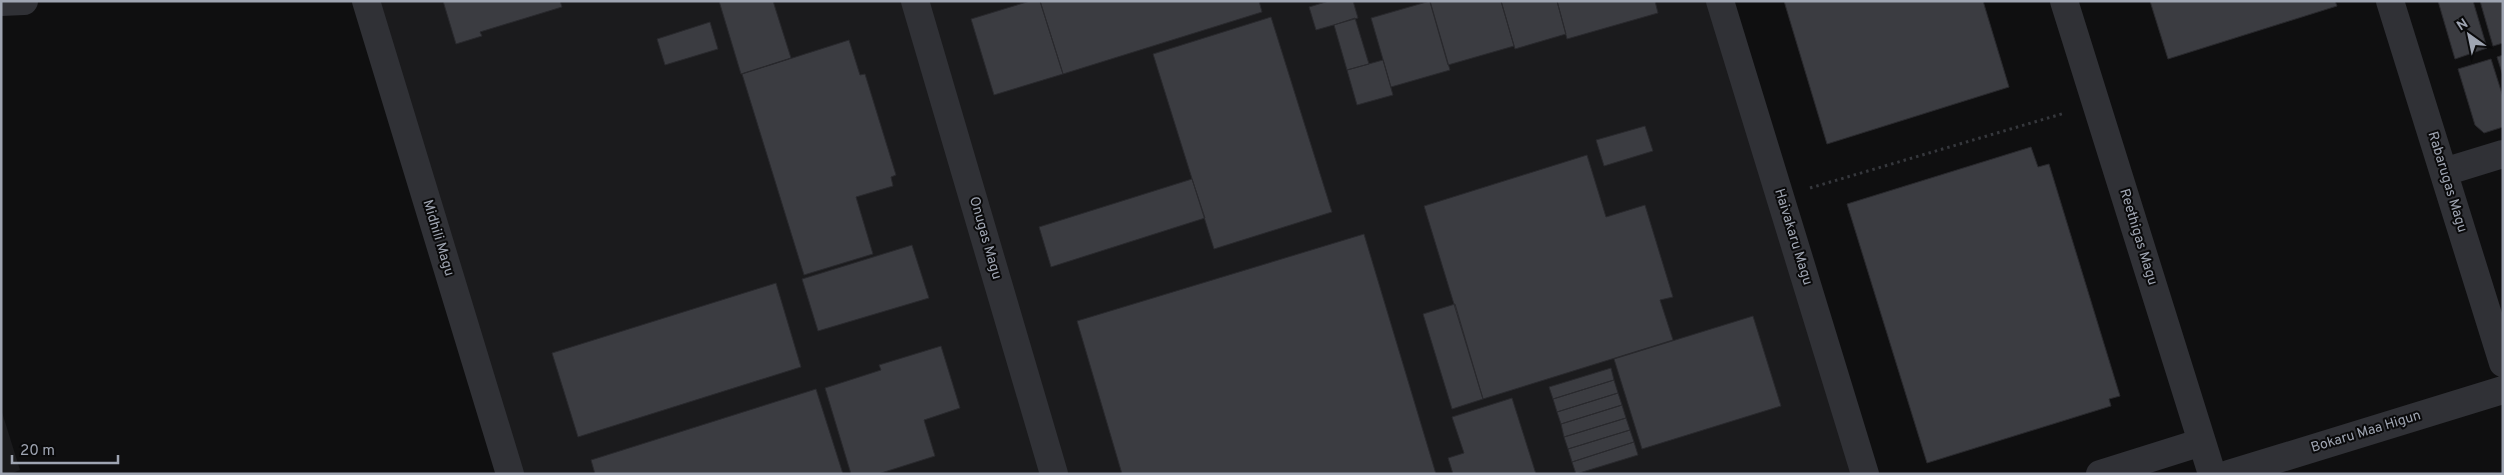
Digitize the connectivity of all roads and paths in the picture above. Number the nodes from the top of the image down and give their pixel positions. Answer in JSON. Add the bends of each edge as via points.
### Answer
{"nodes":[{"id":1,"x":24,"y":1,"type":"edge"},
{"id":2,"x":366,"y":1,"type":"edge"},
{"id":3,"x":915,"y":1,"type":"edge"},
{"id":4,"x":1720,"y":1,"type":"edge"},
{"id":5,"x":2064,"y":1,"type":"edge"},
{"id":6,"x":2390,"y":1,"type":"edge"},
{"id":7,"x":1,"y":2,"type":"edge"},
{"id":8,"x":2096,"y":103,"type":"junction"},
{"id":9,"x":2503,"y":154,"type":"edge"},
{"id":10,"x":2444,"y":172,"type":"junction"},
{"id":11,"x":1781,"y":197,"type":"junction"},
{"id":12,"x":2503,"y":363,"type":"edge"},
{"id":13,"x":2503,"y":390,"type":"edge"},
{"id":14,"x":2202,"y":442,"type":"junction"},
{"id":15,"x":510,"y":474,"type":"edge"},
{"id":16,"x":1054,"y":474,"type":"edge"},
{"id":17,"x":1865,"y":474,"type":"edge"},
{"id":18,"x":2100,"y":474,"type":"edge"},
{"id":19,"x":2212,"y":474,"type":"edge"},
{"id":20,"x":2229,"y":474,"type":"edge"}],
"edges":[{"from":1,"to":7,"type":"street"},
{"from":2,"to":15,"type":"street","name":"Midhili Magu"},
{"from":3,"to":16,"type":"street","name":"Onugas Magu"},
{"from":4,"to":11,"type":"street","name":"Haivakaru Magu"},
{"from":5,"to":8,"type":"street","name":"Reethigas Magu"},
{"from":6,"to":10,"type":"street","name":"Rabarugas Magu"},
{"from":8,"to":11,"type":"path"},
{"from":8,"to":14,"type":"street","name":"Reethigas Magu"},
{"from":9,"to":10,"type":"street"},
{"from":10,"to":12,"type":"street","name":"Rabarugas Magu"},
{"from":11,"to":17,"type":"street","name":"Haivakaru Magu"},
{"from":13,"to":20,"type":"street","name":"Bokaru Maa Higun"},
{"from":14,"to":18,"type":"street"},
{"from":14,"to":19,"type":"street","name":"Reethigas Magu"}]}
